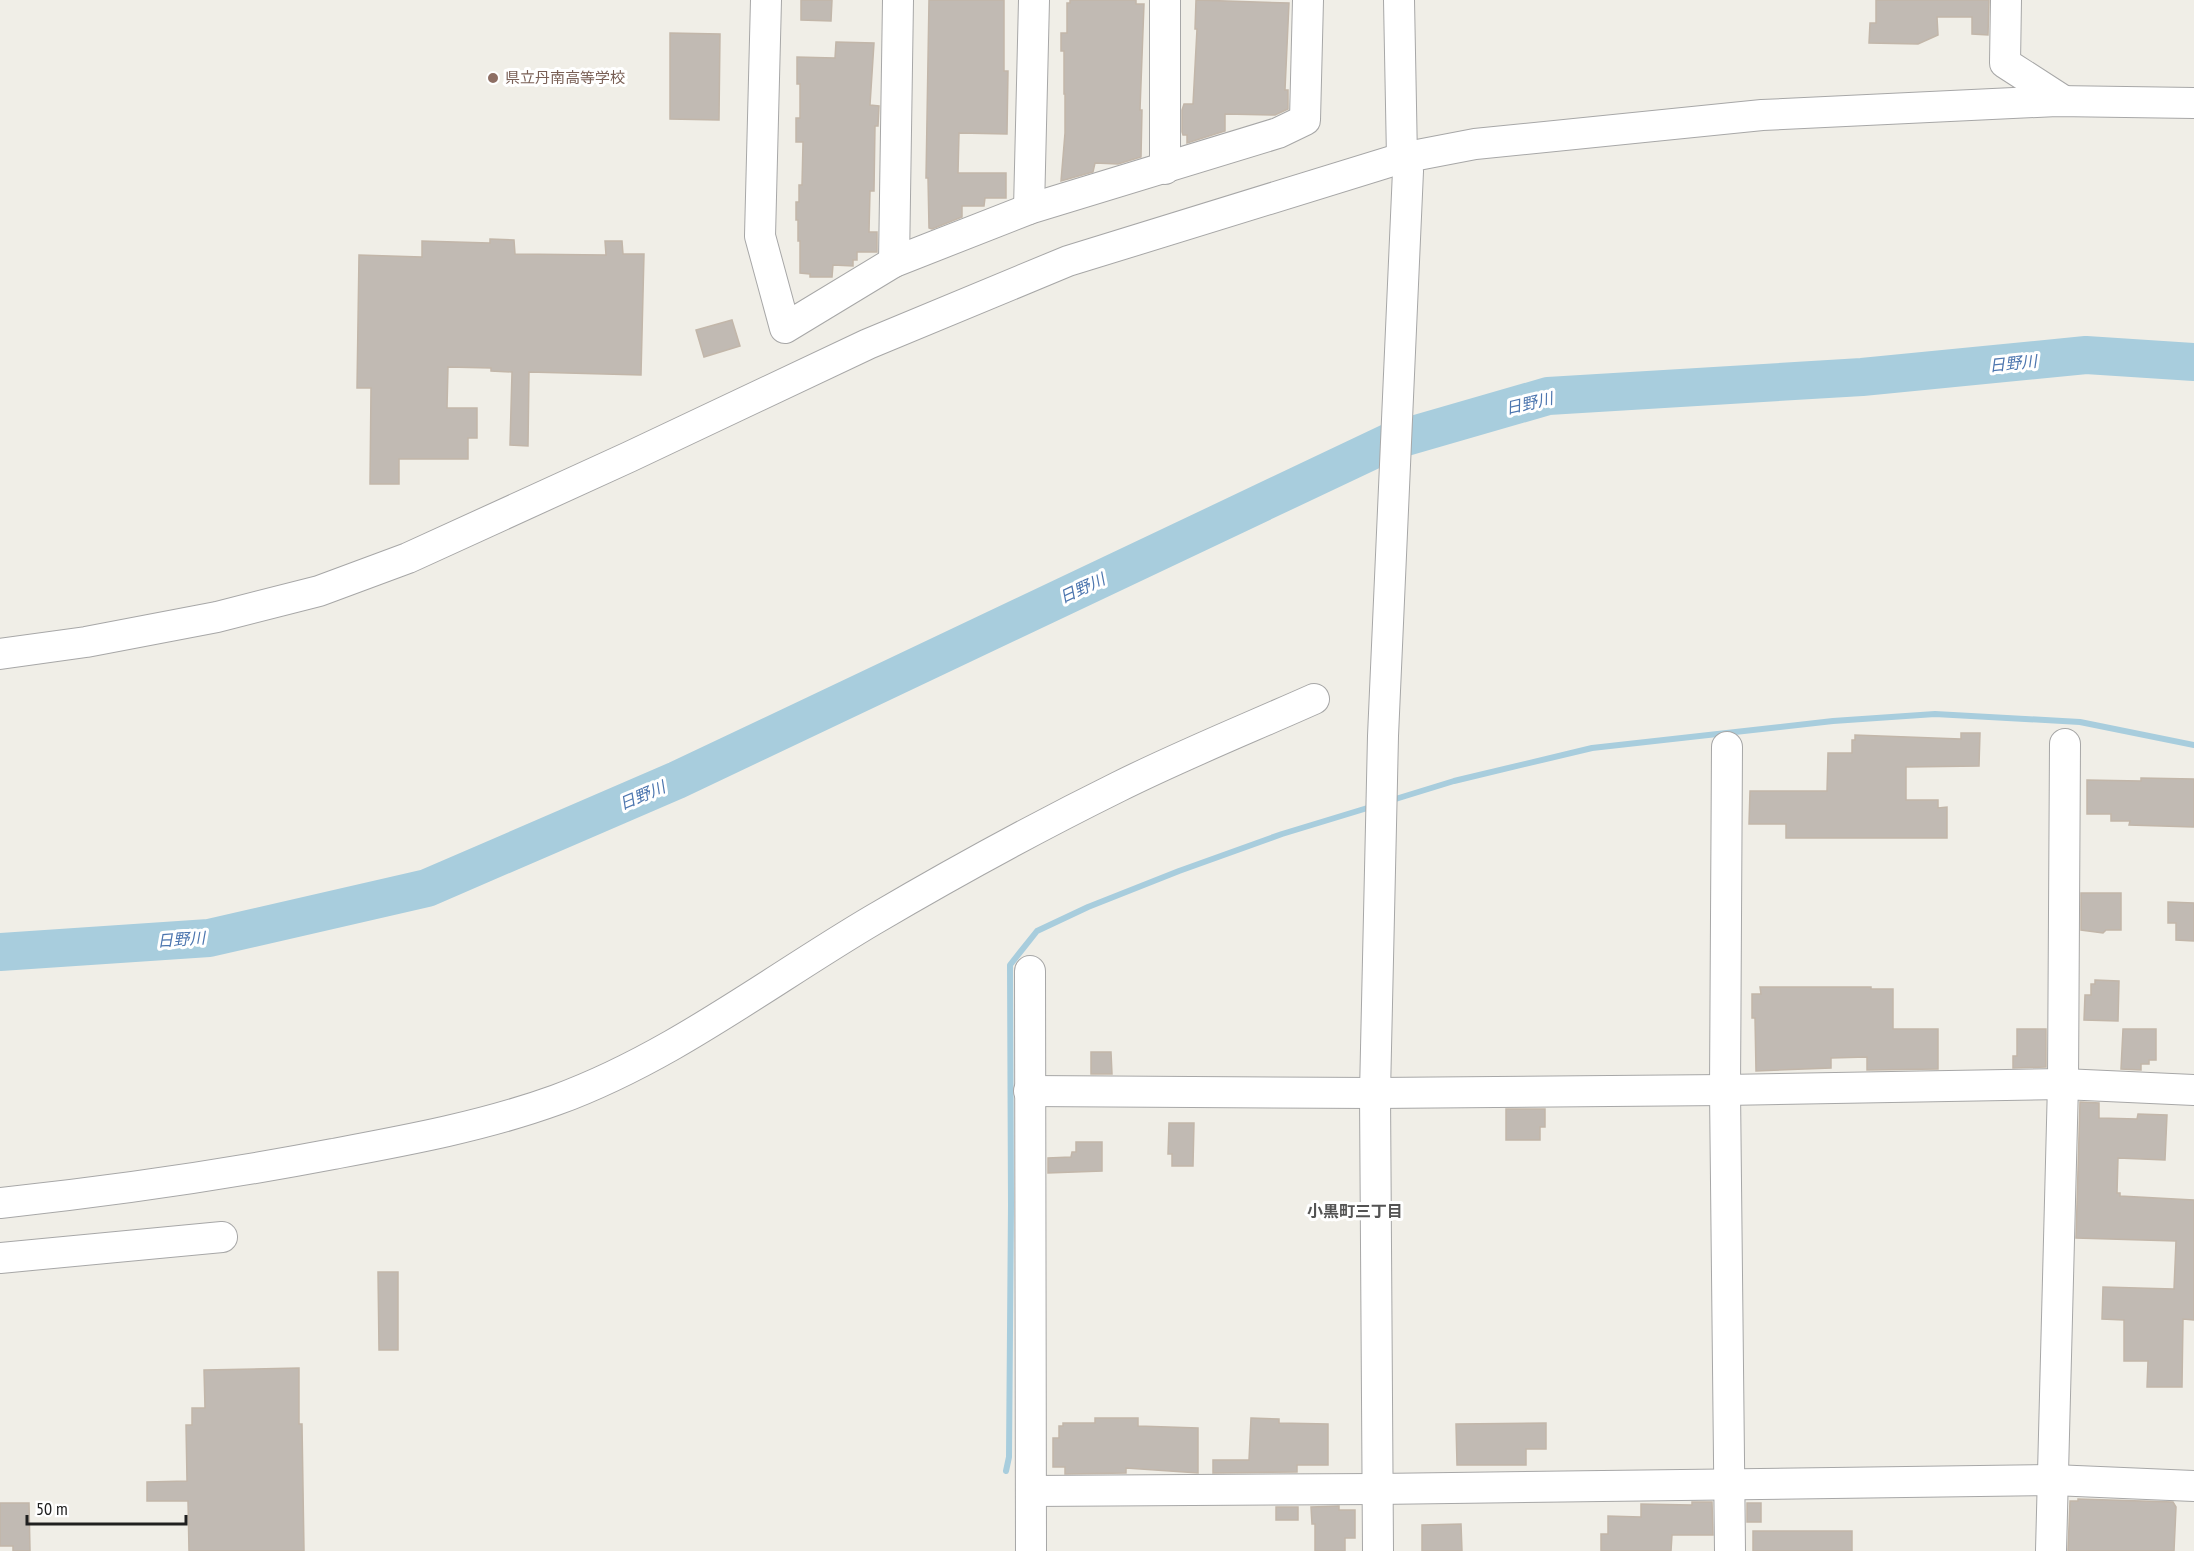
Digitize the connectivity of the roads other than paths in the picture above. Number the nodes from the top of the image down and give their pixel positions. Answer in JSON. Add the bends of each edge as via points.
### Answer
{"nodes":[{"id":1,"x":766,"y":0,"type":"edge"},
{"id":2,"x":898,"y":0,"type":"edge"},
{"id":3,"x":1034,"y":0,"type":"edge"},
{"id":4,"x":1165,"y":0,"type":"edge"},
{"id":5,"x":1308,"y":0,"type":"edge"},
{"id":6,"x":1399,"y":0,"type":"edge"},
{"id":7,"x":2006,"y":0,"type":"edge"},
{"id":8,"x":2064,"y":101,"type":"junction"},
{"id":9,"x":2194,"y":103,"type":"edge"},
{"id":10,"x":1405,"y":164,"type":"junction"},
{"id":11,"x":1165,"y":169,"type":"junction"},
{"id":12,"x":1029,"y":208,"type":"junction"},
{"id":13,"x":894,"y":262,"type":"junction"},
{"id":14,"x":0,"y":654,"type":"edge"},
{"id":15,"x":1314,"y":699,"type":"dead end"},
{"id":16,"x":2065,"y":744,"type":"dead end"},
{"id":17,"x":1727,"y":747,"type":"dead end"},
{"id":18,"x":1030,"y":971,"type":"dead end"},
{"id":19,"x":2063,"y":1084,"type":"junction"},
{"id":20,"x":1725,"y":1090,"type":"junction"},
{"id":21,"x":2194,"y":1090,"type":"edge"},
{"id":22,"x":1029,"y":1091,"type":"junction"},
{"id":23,"x":1375,"y":1093,"type":"junction"},
{"id":24,"x":0,"y":1203,"type":"edge"},
{"id":25,"x":222,"y":1237,"type":"dead end"},
{"id":26,"x":0,"y":1258,"type":"edge"},
{"id":27,"x":2053,"y":1480,"type":"junction"},
{"id":28,"x":1730,"y":1484,"type":"junction"},
{"id":29,"x":2194,"y":1486,"type":"edge"},
{"id":30,"x":1377,"y":1489,"type":"junction"},
{"id":31,"x":1031,"y":1491,"type":"junction"},
{"id":32,"x":1031,"y":1551,"type":"edge"},
{"id":33,"x":1378,"y":1551,"type":"edge"},
{"id":34,"x":1730,"y":1551,"type":"edge"},
{"id":35,"x":2051,"y":1551,"type":"edge"}],
"edges":[{"from":1,"to":13,"type":"street","via":[[760,236],[785,328]]},
{"from":2,"to":13,"type":"street"},
{"from":3,"to":12,"type":"street"},
{"from":4,"to":11,"type":"street"},
{"from":5,"to":11,"type":"street","via":[[1305,120],[1278,134]]},
{"from":6,"to":10,"type":"street"},
{"from":7,"to":8,"type":"street","via":[[2006,63]]},
{"from":8,"to":9,"type":"street"},
{"from":8,"to":10,"type":"street","via":[[1762,116],[1475,144]]},
{"from":10,"to":14,"type":"street","via":[[1068,261],[868,344],[408,558],[319,591],[217,617]]},
{"from":10,"to":23,"type":"street","via":[[1383,736]]},
{"from":11,"to":12,"type":"street"},
{"from":12,"to":13,"type":"street"},
{"from":15,"to":24,"type":"street","via":[[1121,785],[968,865],[684,1039],[618,1074],[555,1100],[387,1144],[230,1174]]},
{"from":16,"to":19,"type":"street"},
{"from":17,"to":20,"type":"street"},
{"from":18,"to":22,"type":"street"},
{"from":19,"to":20,"type":"street"},
{"from":19,"to":21,"type":"street"},
{"from":19,"to":27,"type":"street"},
{"from":20,"to":23,"type":"street"},
{"from":20,"to":28,"type":"street"},
{"from":22,"to":23,"type":"street"},
{"from":22,"to":31,"type":"street"},
{"from":23,"to":30,"type":"street"},
{"from":25,"to":26,"type":"street"},
{"from":27,"to":28,"type":"street"},
{"from":27,"to":29,"type":"street"},
{"from":27,"to":35,"type":"street"},
{"from":28,"to":30,"type":"street"},
{"from":28,"to":34,"type":"street"},
{"from":30,"to":31,"type":"street"},
{"from":30,"to":33,"type":"street"},
{"from":31,"to":32,"type":"street"}]}
